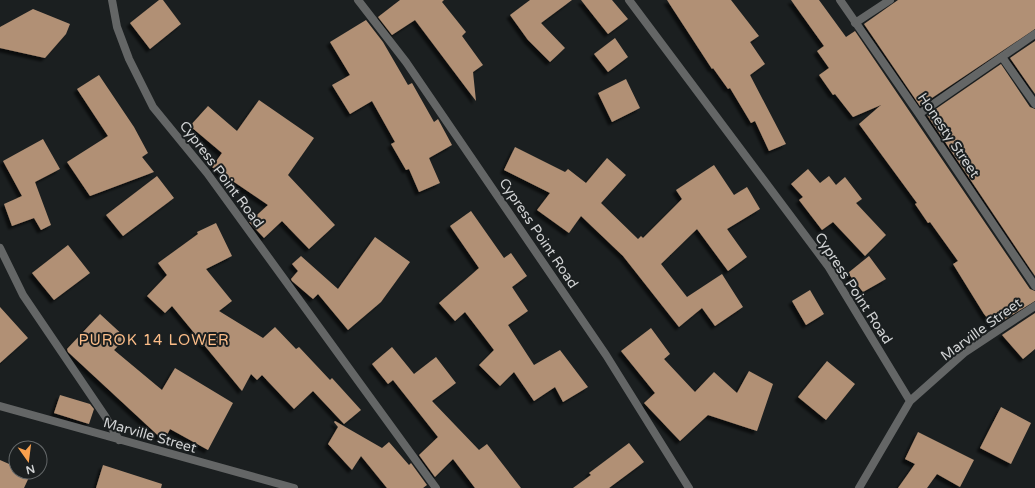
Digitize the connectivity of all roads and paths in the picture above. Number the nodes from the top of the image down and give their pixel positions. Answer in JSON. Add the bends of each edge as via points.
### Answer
{"nodes":[{"id":1,"x":112,"y":0,"type":"edge"},
{"id":2,"x":358,"y":0,"type":"edge"},
{"id":3,"x":629,"y":0,"type":"edge"},
{"id":4,"x":840,"y":0,"type":"edge"},
{"id":5,"x":890,"y":0,"type":"edge"},
{"id":6,"x":855,"y":23,"type":"junction"},
{"id":7,"x":1035,"y":34,"type":"edge"},
{"id":8,"x":1002,"y":57,"type":"junction"},
{"id":9,"x":1035,"y":104,"type":"edge"},
{"id":10,"x":919,"y":114,"type":"junction"},
{"id":11,"x":0,"y":248,"type":"edge"},
{"id":12,"x":1035,"y":286,"type":"edge"},
{"id":13,"x":1035,"y":306,"type":"edge"},
{"id":14,"x":910,"y":401,"type":"junction"},
{"id":15,"x":0,"y":406,"type":"edge"},
{"id":16,"x":119,"y":440,"type":"junction"},
{"id":17,"x":294,"y":488,"type":"edge"},
{"id":18,"x":436,"y":488,"type":"edge"},
{"id":19,"x":689,"y":488,"type":"edge"},
{"id":20,"x":858,"y":488,"type":"edge"}],
"edges":[{"from":1,"to":18,"type":"street","name":"Cypress Point Road","via":[[117,27],[129,59],[153,107],[207,173]]},
{"from":2,"to":19,"type":"street","name":"Cypress Point Road","via":[[406,62],[606,355]]},
{"from":3,"to":14,"type":"street","name":"Cypress Point Road","via":[[828,266]]},
{"from":4,"to":6,"type":"street","name":"Honesty Street"},
{"from":5,"to":6,"type":"street"},
{"from":6,"to":10,"type":"street","name":"Honesty Street"},
{"from":7,"to":8,"type":"street"},
{"from":8,"to":9,"type":"street"},
{"from":8,"to":10,"type":"street"},
{"from":10,"to":12,"type":"street","name":"Honesty Street"},
{"from":11,"to":16,"type":"street","via":[[23,295]]},
{"from":13,"to":14,"type":"street","name":"Marville Street","via":[[964,353]]},
{"from":14,"to":20,"type":"street","name":"Marville Street"},
{"from":15,"to":16,"type":"street","name":"Marville Street"},
{"from":16,"to":17,"type":"street","name":"Marville Street"}]}
